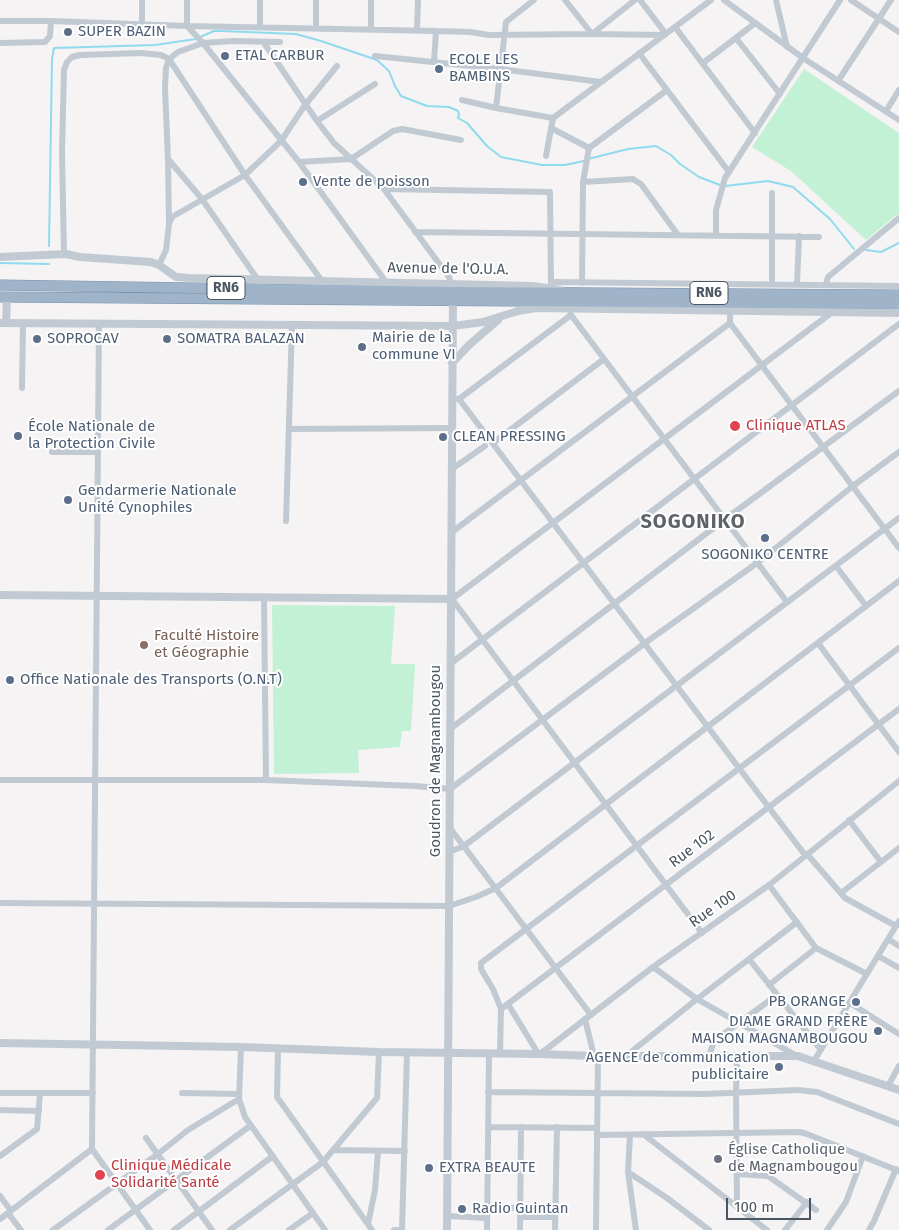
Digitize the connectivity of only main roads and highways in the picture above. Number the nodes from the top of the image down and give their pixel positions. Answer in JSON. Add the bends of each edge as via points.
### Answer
{"nodes":[{"id":1,"x":0,"y":285,"type":"edge"},
{"id":2,"x":452,"y":292,"type":"junction"},
{"id":3,"x":899,"y":295,"type":"edge"},
{"id":4,"x":3,"y":297,"type":"edge"},
{"id":5,"x":570,"y":304,"type":"junction"},
{"id":6,"x":899,"y":304,"type":"edge"}],
"edges":[{"from":1,"to":2,"type":"highway","name":"Avenue de l'O.U.A.","number":"RN6"},
{"from":2,"to":4,"type":"highway","name":"Avenue de l'O.U.A.","number":"RN6"},
{"from":2,"to":5,"type":"highway","name":"Avenue de l'O.U.A.","number":"RN6"},
{"from":3,"to":5,"type":"highway","name":"Avenue de l'O.U.A.","number":"RN6"},
{"from":5,"to":6,"type":"highway","name":"Avenue de l'O.U.A.","number":"RN6"}]}
